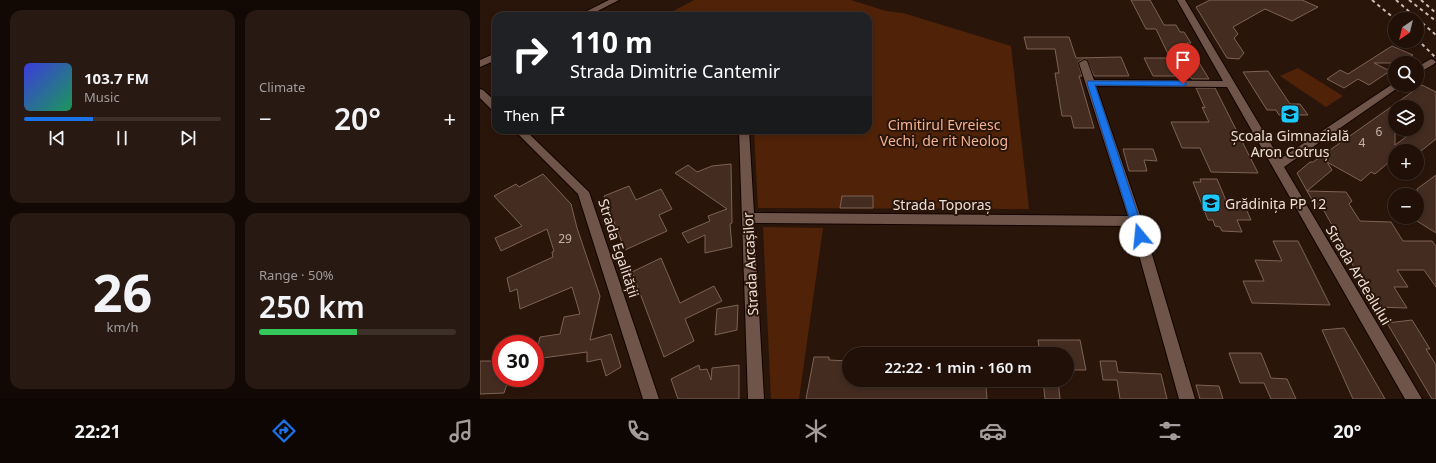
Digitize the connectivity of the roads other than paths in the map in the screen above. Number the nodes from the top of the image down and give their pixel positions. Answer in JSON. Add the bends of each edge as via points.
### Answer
{"nodes":[{"id":1,"x":615,"y":0,"type":"edge"},
{"id":2,"x":1185,"y":1,"type":"edge"},
{"id":3,"x":590,"y":12,"type":"edge"},
{"id":4,"x":492,"y":58,"type":"edge"},
{"id":5,"x":1431,"y":62,"type":"dead end"},
{"id":6,"x":1084,"y":63,"type":"dead end"},
{"id":7,"x":480,"y":64,"type":"edge"},
{"id":8,"x":1424,"y":66,"type":"edge"},
{"id":9,"x":1091,"y":83,"type":"junction"},
{"id":10,"x":1230,"y":84,"type":"junction"},
{"id":11,"x":1388,"y":91,"type":"edge"},
{"id":12,"x":480,"y":92,"type":"edge"},
{"id":13,"x":492,"y":104,"type":"edge"},
{"id":14,"x":523,"y":134,"type":"edge"},
{"id":15,"x":744,"y":134,"type":"edge"},
{"id":16,"x":1277,"y":166,"type":"junction"},
{"id":17,"x":748,"y":218,"type":"junction"},
{"id":18,"x":1136,"y":221,"type":"junction"},
{"id":19,"x":651,"y":399,"type":"edge"},
{"id":20,"x":756,"y":399,"type":"edge"},
{"id":21,"x":1187,"y":399,"type":"edge"},
{"id":22,"x":1414,"y":399,"type":"edge"}],
"edges":[{"from":1,"to":3,"type":"street"},
{"from":2,"to":10,"type":"street","name":"Strada Ardealului"},
{"from":4,"to":7,"type":"street"},
{"from":5,"to":8,"type":"street"},
{"from":6,"to":9,"type":"street"},
{"from":9,"to":10,"type":"street"},
{"from":9,"to":18,"type":"street"},
{"from":10,"to":16,"type":"street","name":"Strada Ardealului"},
{"from":11,"to":16,"type":"street"},
{"from":12,"to":13,"type":"street"},
{"from":14,"to":19,"type":"street","name":"Strada Egalității","via":[[583,192]]},
{"from":15,"to":17,"type":"street","name":"Strada Arcașilor"},
{"from":16,"to":22,"type":"street","name":"Strada Ardealului"},
{"from":17,"to":18,"type":"street","name":"Strada Toporaș"},
{"from":17,"to":20,"type":"street","name":"Strada Arcașilor"},
{"from":18,"to":21,"type":"street"}]}
